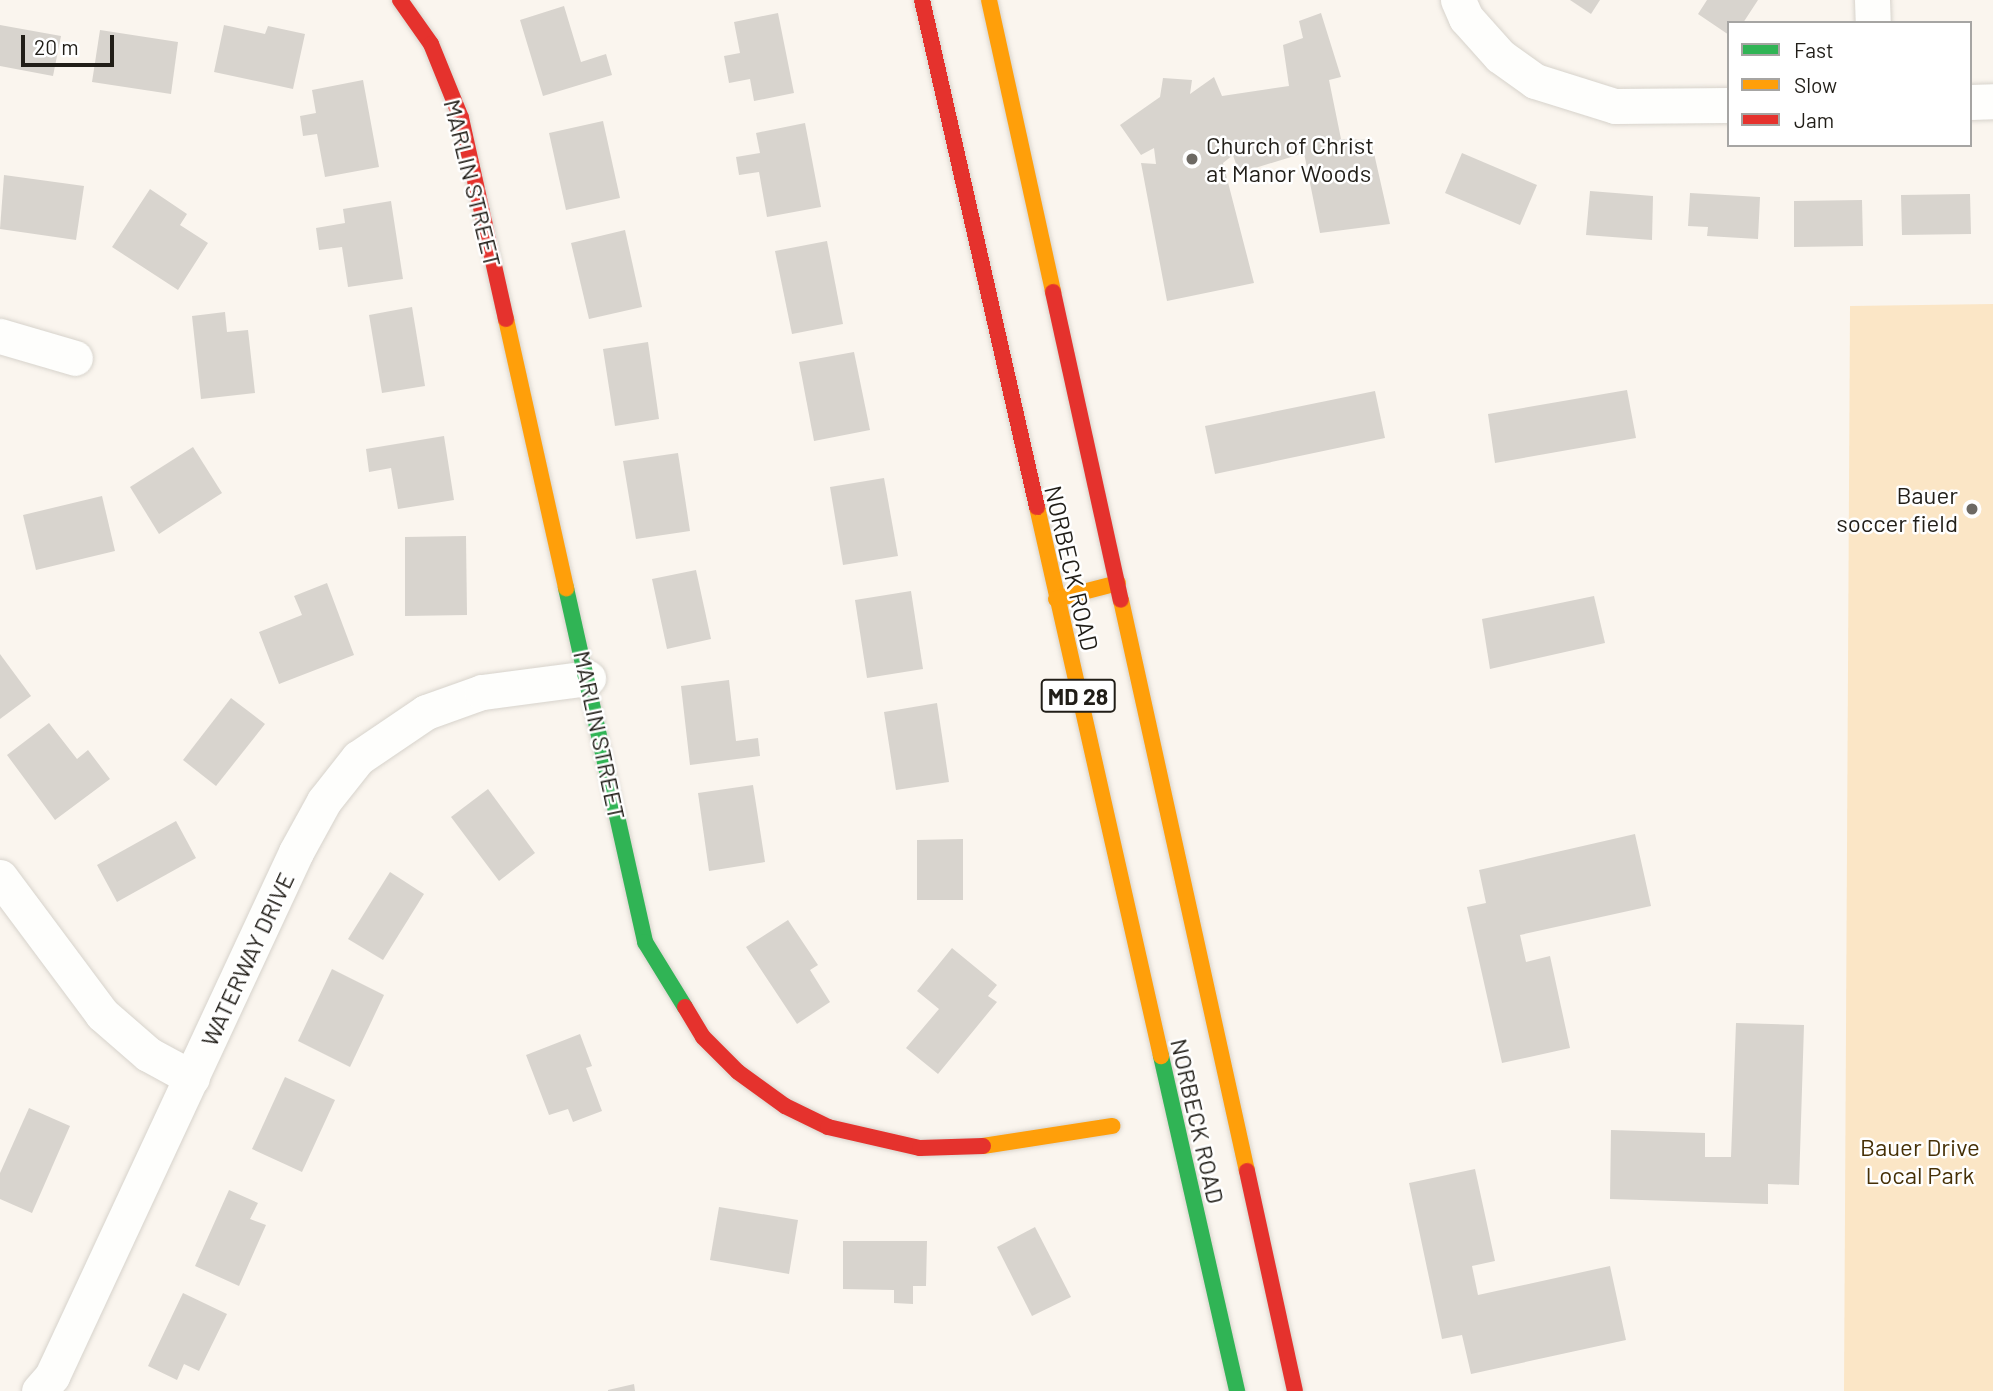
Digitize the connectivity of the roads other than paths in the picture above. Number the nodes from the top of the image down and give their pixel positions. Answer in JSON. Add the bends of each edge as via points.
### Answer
{"nodes":[{"id":1,"x":400,"y":0,"type":"edge"},
{"id":2,"x":922,"y":0,"type":"edge"},
{"id":3,"x":989,"y":0,"type":"edge"},
{"id":4,"x":1458,"y":0,"type":"edge"},
{"id":5,"x":1872,"y":0,"type":"edge"},
{"id":6,"x":1873,"y":21,"type":"edge"},
{"id":7,"x":1993,"y":101,"type":"edge"},
{"id":8,"x":1972,"y":102,"type":"edge"},
{"id":9,"x":1727,"y":105,"type":"edge"},
{"id":10,"x":0,"y":336,"type":"edge"},
{"id":11,"x":75,"y":358,"type":"dead end"},
{"id":12,"x":1118,"y":583,"type":"junction"},
{"id":13,"x":1056,"y":598,"type":"junction"},
{"id":14,"x":588,"y":678,"type":"junction"},
{"id":15,"x":0,"y":877,"type":"edge"},
{"id":16,"x":192,"y":1079,"type":"junction"},
{"id":17,"x":1112,"y":1126,"type":"dead end"},
{"id":18,"x":39,"y":1391,"type":"edge"},
{"id":19,"x":1237,"y":1391,"type":"edge"},
{"id":20,"x":1295,"y":1391,"type":"edge"}],
"edges":[{"from":1,"to":14,"type":"main road","name":"MARLIN STREET","via":[[431,44],[461,118]]},
{"from":2,"to":13,"type":"main road","name":"NORBECK ROAD","number":"MD 28"},
{"from":3,"to":12,"type":"main road","name":"NORBECK ROAD","number":"MD 28"},
{"from":4,"to":9,"type":"street","via":[[1466,18],[1500,56],[1535,81],[1615,106]]},
{"from":5,"to":6,"type":"street"},
{"from":7,"to":8,"type":"street"},
{"from":10,"to":11,"type":"street"},
{"from":12,"to":13,"type":"main road"},
{"from":12,"to":20,"type":"main road","name":"NORBECK ROAD","number":"MD 28"},
{"from":13,"to":19,"type":"main road","name":"NORBECK ROAD","number":"MD 28"},
{"from":14,"to":16,"type":"street","name":"WATERWAY DRIVE","via":[[482,692],[426,712],[358,758],[324,801],[296,852]]},
{"from":14,"to":17,"type":"main road","name":"MARLIN STREET","via":[[645,942],[703,1037],[738,1072],[785,1106],[828,1127],[920,1148],[967,1149]]},
{"from":15,"to":16,"type":"street","via":[[102,1014],[148,1054]]},
{"from":16,"to":18,"type":"street","name":"WATERWAY DRIVE","via":[[52,1376]]}]}
